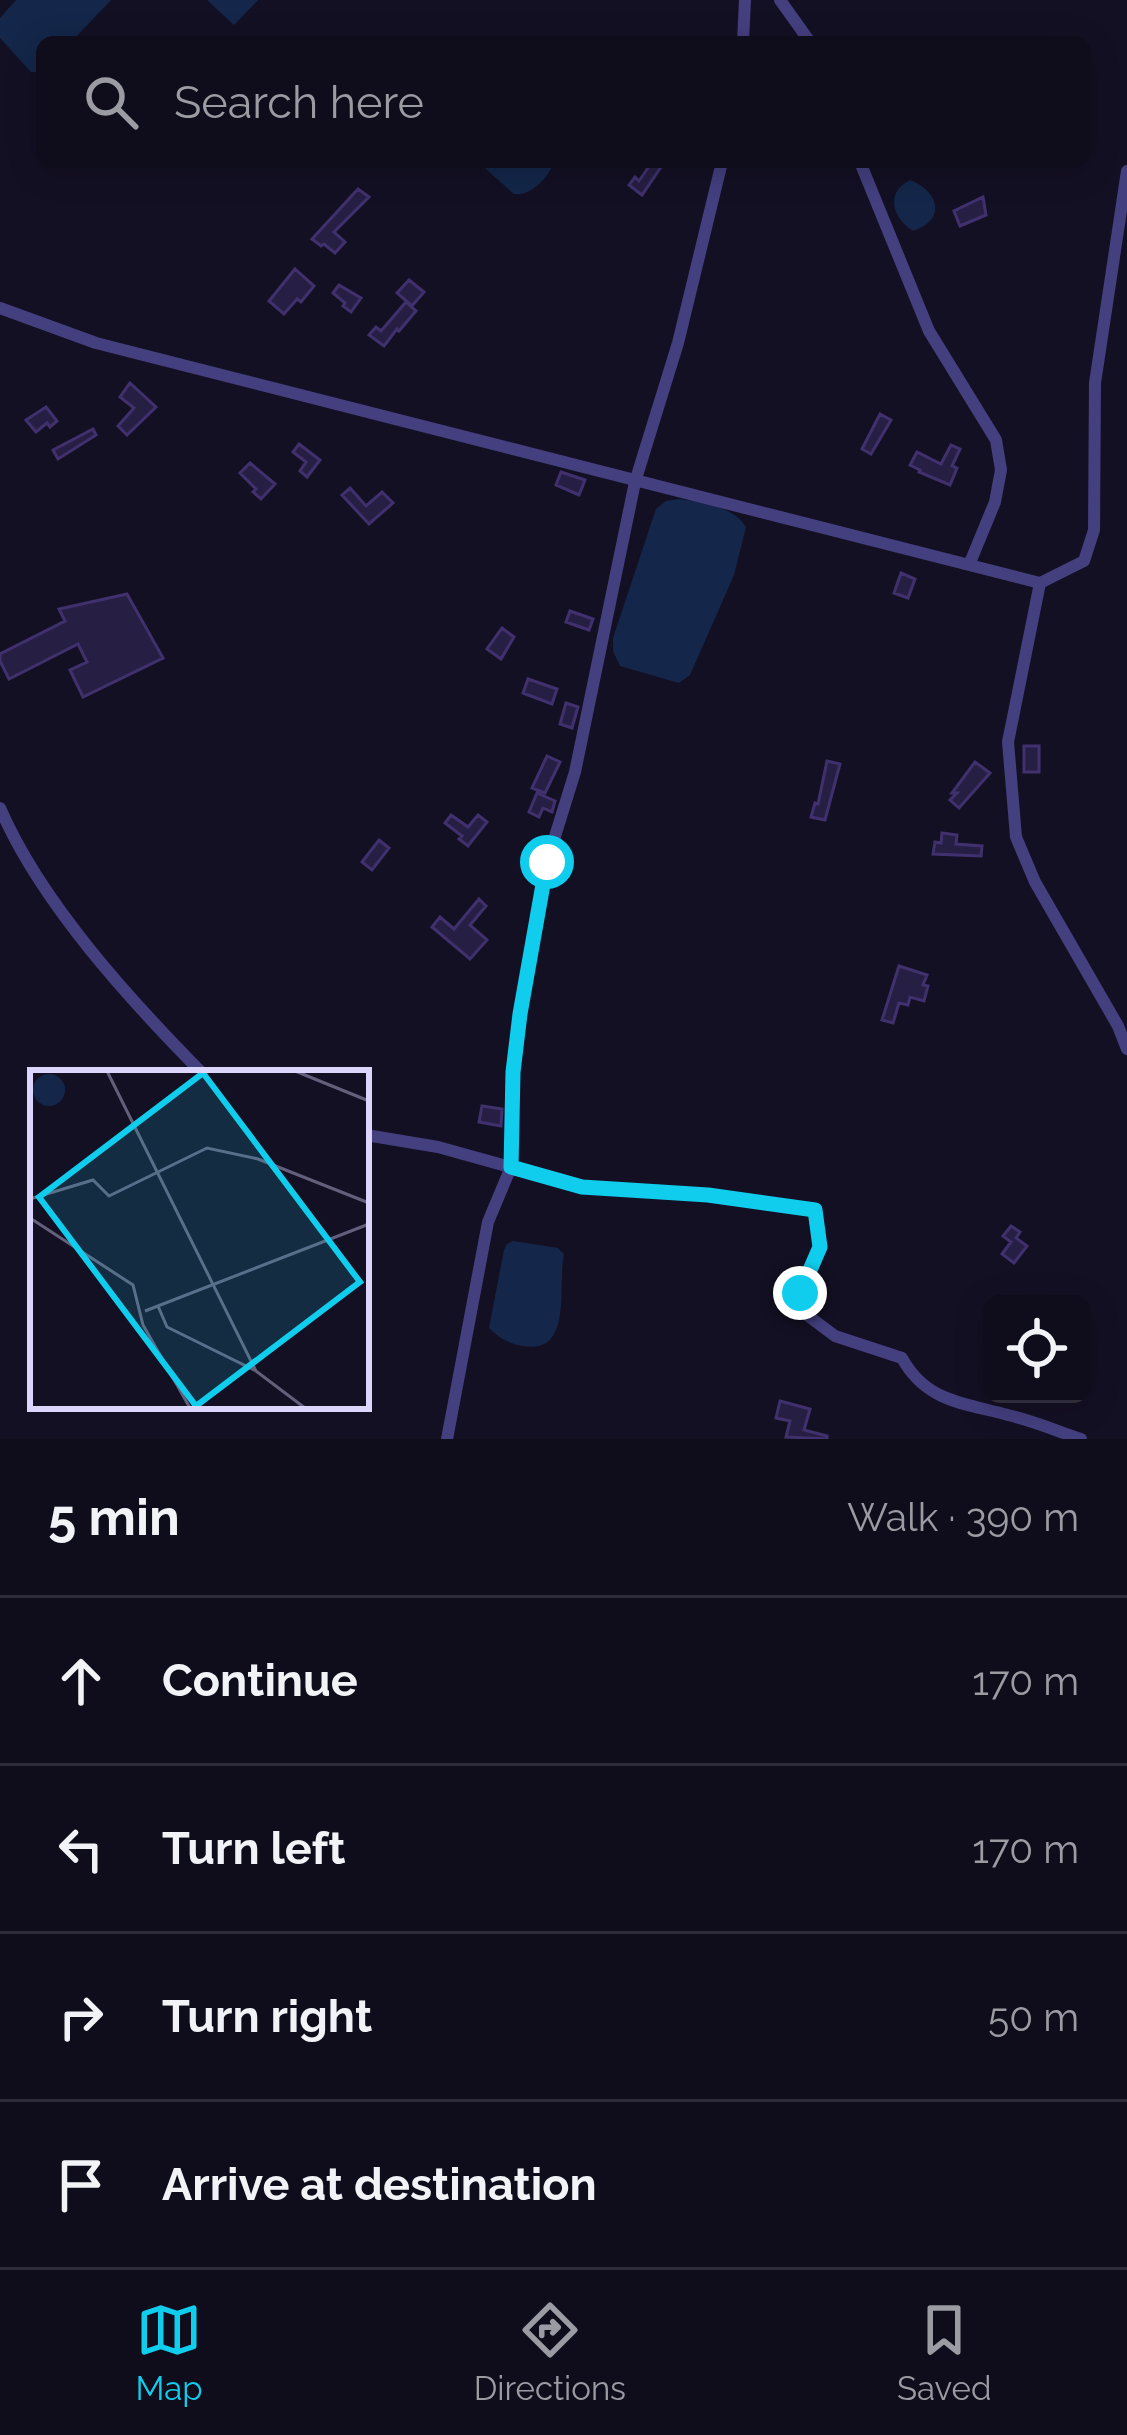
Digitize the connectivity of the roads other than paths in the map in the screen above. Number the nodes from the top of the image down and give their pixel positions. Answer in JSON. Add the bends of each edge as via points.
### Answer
{"nodes":[{"id":1,"x":745,"y":0,"type":"edge"},
{"id":2,"x":780,"y":0,"type":"edge"},
{"id":3,"x":742,"y":36,"type":"edge"},
{"id":4,"x":807,"y":36,"type":"edge"},
{"id":5,"x":721,"y":168,"type":"edge"},
{"id":6,"x":862,"y":168,"type":"edge"},
{"id":7,"x":1127,"y":171,"type":"edge"},
{"id":8,"x":0,"y":308,"type":"edge"},
{"id":9,"x":635,"y":482,"type":"junction"},
{"id":10,"x":969,"y":565,"type":"junction"},
{"id":11,"x":1040,"y":583,"type":"junction"},
{"id":12,"x":0,"y":808,"type":"edge"},
{"id":13,"x":1127,"y":1049,"type":"edge"},
{"id":14,"x":199,"y":1070,"type":"edge"},
{"id":15,"x":369,"y":1137,"type":"edge"},
{"id":16,"x":511,"y":1167,"type":"junction"},
{"id":17,"x":447,"y":1439,"type":"edge"},
{"id":18,"x":1082,"y":1439,"type":"edge"}],
"edges":[{"from":1,"to":3,"type":"street"},
{"from":2,"to":4,"type":"street"},
{"from":5,"to":9,"type":"street"},
{"from":6,"to":10,"type":"street","via":[[929,331],[996,440],[995,502]]},
{"from":7,"to":11,"type":"street","via":[[1095,383],[1094,530],[1084,561]]},
{"from":8,"to":9,"type":"street","via":[[96,343]]},
{"from":9,"to":10,"type":"street"},
{"from":9,"to":16,"type":"street","via":[[575,772],[547,862],[515,1052]]},
{"from":10,"to":11,"type":"street"},
{"from":11,"to":13,"type":"street","via":[[1008,742],[1016,837]]},
{"from":12,"to":14,"type":"street","via":[[38,880]]},
{"from":15,"to":16,"type":"street"},
{"from":16,"to":17,"type":"street","via":[[488,1222]]},
{"from":16,"to":18,"type":"street","via":[[582,1187],[815,1210],[820,1247],[800,1293],[807,1315],[835,1336],[902,1358],[944,1400]]}]}
